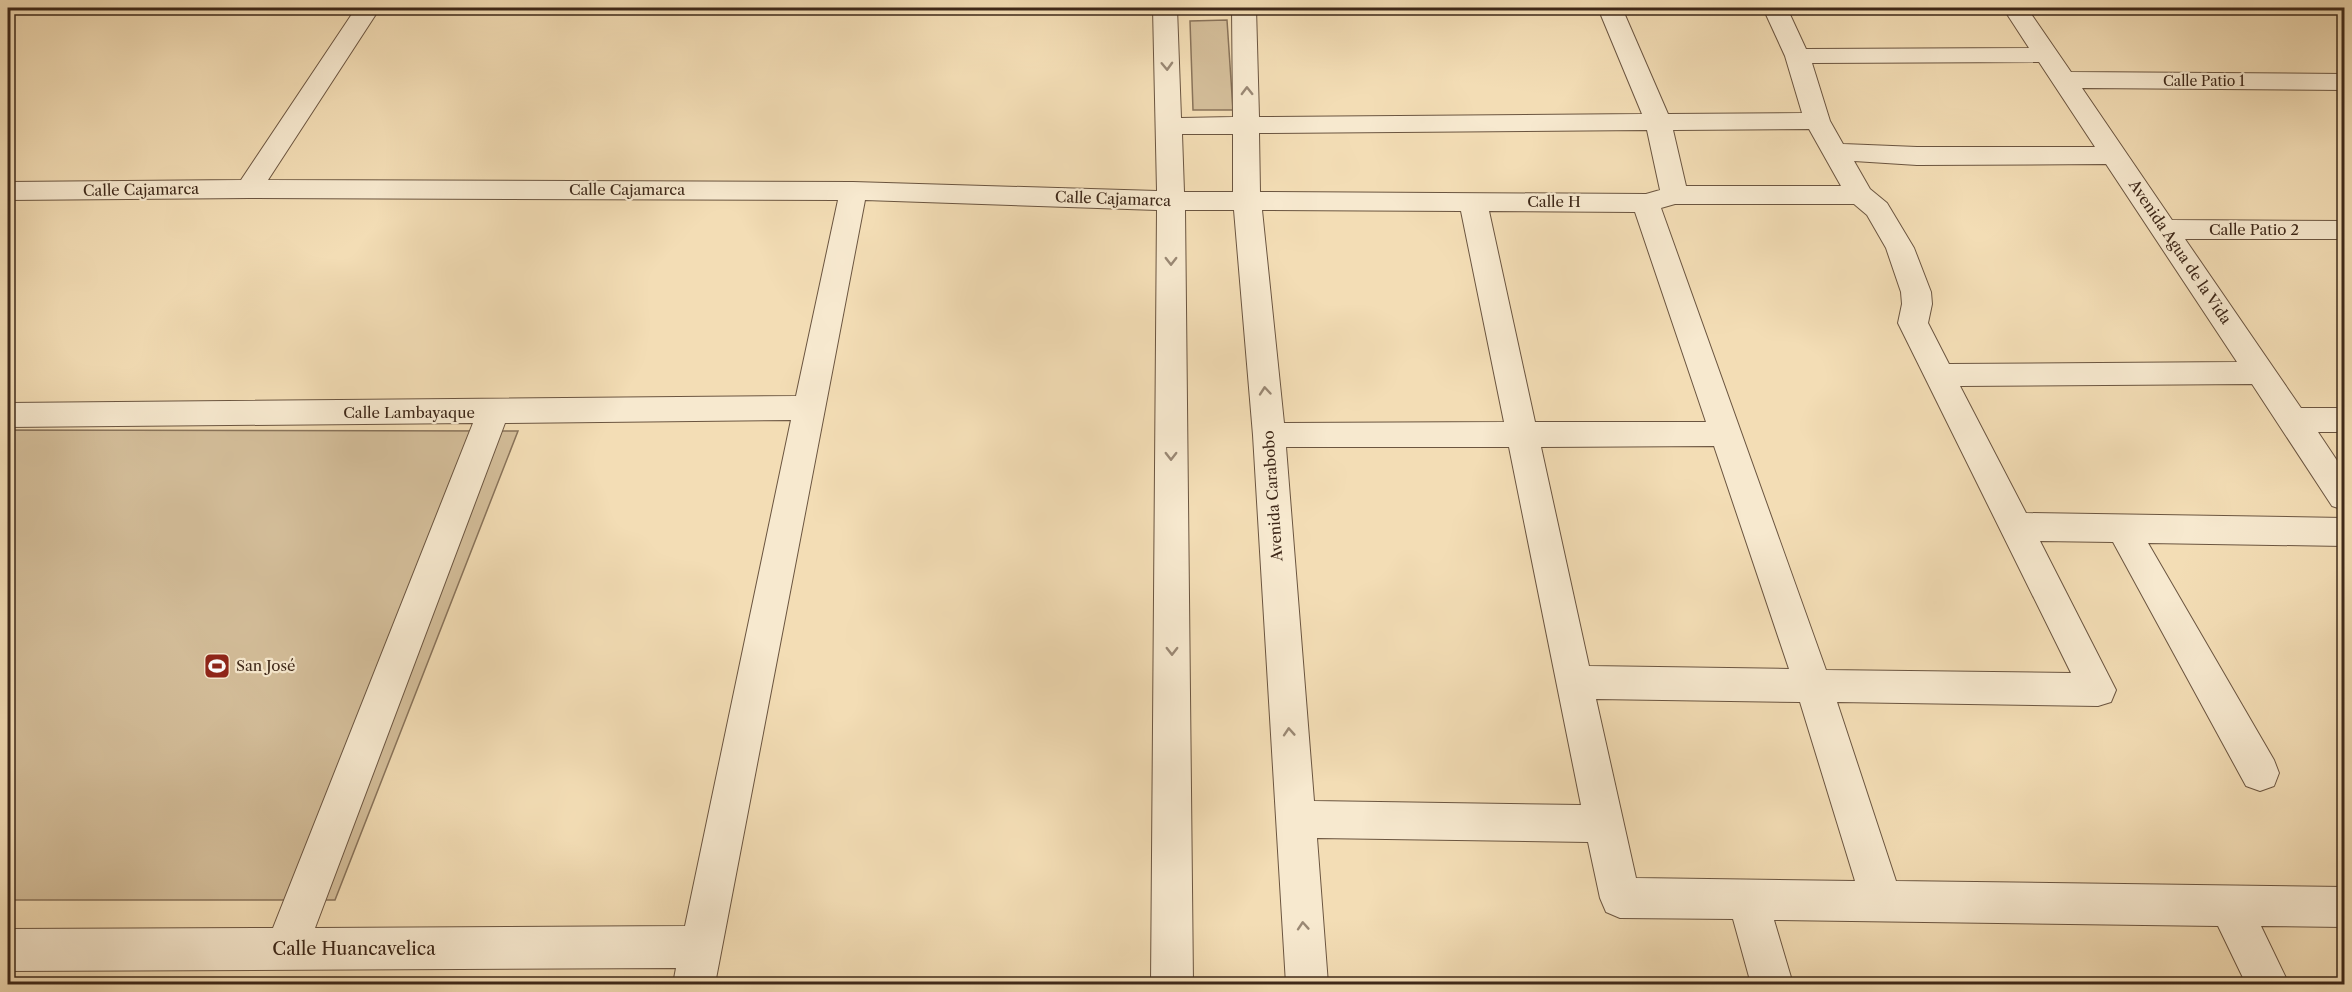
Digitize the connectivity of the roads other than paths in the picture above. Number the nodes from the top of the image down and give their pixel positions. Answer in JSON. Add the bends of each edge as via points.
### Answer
{"nodes":[{"id":1,"x":368,"y":8,"type":"edge"},
{"id":2,"x":1164,"y":8,"type":"edge"},
{"id":3,"x":1244,"y":8,"type":"edge"},
{"id":4,"x":1610,"y":8,"type":"edge"},
{"id":5,"x":1775,"y":8,"type":"edge"},
{"id":6,"x":2015,"y":8,"type":"edge"},
{"id":7,"x":2046,"y":55,"type":"junction"},
{"id":8,"x":1797,"y":56,"type":"junction"},
{"id":9,"x":2064,"y":80,"type":"junction"},
{"id":10,"x":2344,"y":82,"type":"edge"},
{"id":11,"x":1817,"y":121,"type":"junction"},
{"id":12,"x":1659,"y":122,"type":"junction"},
{"id":13,"x":1170,"y":126,"type":"junction"},
{"id":14,"x":1247,"y":126,"type":"junction"},
{"id":15,"x":1836,"y":152,"type":"junction"},
{"id":16,"x":2114,"y":154,"type":"junction"},
{"id":17,"x":249,"y":189,"type":"junction"},
{"id":18,"x":8,"y":191,"type":"edge"},
{"id":19,"x":853,"y":191,"type":"junction"},
{"id":20,"x":1860,"y":195,"type":"junction"},
{"id":21,"x":1660,"y":199,"type":"junction"},
{"id":22,"x":1171,"y":201,"type":"junction"},
{"id":23,"x":1247,"y":201,"type":"junction"},
{"id":24,"x":1473,"y":202,"type":"junction"},
{"id":25,"x":2164,"y":229,"type":"junction"},
{"id":26,"x":2344,"y":230,"type":"edge"},
{"id":27,"x":2261,"y":373,"type":"junction"},
{"id":28,"x":1939,"y":375,"type":"junction"},
{"id":29,"x":811,"y":408,"type":"junction"},
{"id":30,"x":493,"y":413,"type":"junction"},
{"id":31,"x":8,"y":415,"type":"edge"},
{"id":32,"x":2292,"y":420,"type":"junction"},
{"id":33,"x":2344,"y":420,"type":"edge"},
{"id":34,"x":1726,"y":434,"type":"junction"},
{"id":35,"x":1269,"y":435,"type":"junction"},
{"id":36,"x":1523,"y":436,"type":"junction"},
{"id":37,"x":2344,"y":497,"type":"edge"},
{"id":38,"x":2017,"y":527,"type":"junction"},
{"id":39,"x":2123,"y":529,"type":"junction"},
{"id":40,"x":2344,"y":532,"type":"edge"},
{"id":41,"x":1575,"y":682,"type":"junction"},
{"id":42,"x":1812,"y":685,"type":"junction"},
{"id":43,"x":2260,"y":773,"type":"dead end"},
{"id":44,"x":1296,"y":819,"type":"junction"},
{"id":45,"x":1604,"y":824,"type":"junction"},
{"id":46,"x":1748,"y":899,"type":"junction"},
{"id":47,"x":1882,"y":901,"type":"junction"},
{"id":48,"x":2229,"y":905,"type":"junction"},
{"id":49,"x":2344,"y":907,"type":"edge"},
{"id":50,"x":286,"y":949,"type":"junction"},
{"id":51,"x":8,"y":950,"type":"edge"},
{"id":52,"x":697,"y":966,"type":"edge"},
{"id":53,"x":1172,"y":984,"type":"edge"},
{"id":54,"x":1307,"y":984,"type":"edge"},
{"id":55,"x":1772,"y":984,"type":"edge"},
{"id":56,"x":2268,"y":984,"type":"edge"}],
"edges":[{"from":1,"to":17,"type":"street"},
{"from":2,"to":13,"type":"street","one_way":true},
{"from":14,"to":3,"type":"street","name":"Avenida Carabobo","one_way":true},
{"from":4,"to":12,"type":"street"},
{"from":5,"to":8,"type":"street"},
{"from":6,"to":7,"type":"street","name":"Avenida Agua de la Vida"},
{"from":7,"to":8,"type":"street"},
{"from":7,"to":9,"type":"street","name":"Avenida Agua de la Vida"},
{"from":8,"to":11,"type":"street"},
{"from":9,"to":10,"type":"street","name":"Calle Patio 1"},
{"from":9,"to":16,"type":"street","name":"Avenida Agua de la Vida"},
{"from":11,"to":12,"type":"street"},
{"from":11,"to":15,"type":"street"},
{"from":12,"to":14,"type":"street"},
{"from":12,"to":21,"type":"street"},
{"from":13,"to":14,"type":"street"},
{"from":13,"to":22,"type":"street"},
{"from":14,"to":23,"type":"street","name":"Avenida Carabobo"},
{"from":15,"to":16,"type":"street","via":[[1917,156]]},
{"from":15,"to":20,"type":"street"},
{"from":16,"to":25,"type":"street","name":"Avenida Agua de la Vida"},
{"from":17,"to":18,"type":"street","name":"Calle Cajamarca"},
{"from":17,"to":19,"type":"street","name":"Calle Cajamarca"},
{"from":19,"to":22,"type":"street","name":"Calle Cajamarca"},
{"from":19,"to":29,"type":"street"},
{"from":20,"to":21,"type":"street","name":"Calle H"},
{"from":20,"to":28,"type":"street","via":[[1877,209],[1900,248],[1916,292],[1913,322]]},
{"from":21,"to":24,"type":"street","name":"Calle H"},
{"from":21,"to":34,"type":"street"},
{"from":22,"to":23,"type":"street","name":"Calle Cajamarca"},
{"from":22,"to":53,"type":"street","one_way":true},
{"from":23,"to":24,"type":"street","name":"Calle H"},
{"from":35,"to":23,"type":"street","name":"Avenida Carabobo","one_way":true},
{"from":24,"to":36,"type":"street"},
{"from":25,"to":26,"type":"street","name":"Calle Patio 2"},
{"from":25,"to":27,"type":"street","name":"Avenida Agua de la Vida"},
{"from":27,"to":28,"type":"street"},
{"from":27,"to":32,"type":"street","name":"Avenida Agua de la Vida"},
{"from":28,"to":38,"type":"street"},
{"from":29,"to":30,"type":"street","name":"Calle Lambayaque"},
{"from":29,"to":52,"type":"street"},
{"from":30,"to":31,"type":"street","name":"Calle Lambayaque"},
{"from":30,"to":50,"type":"street"},
{"from":32,"to":33,"type":"street"},
{"from":32,"to":37,"type":"street","name":"Avenida Agua de la Vida"},
{"from":34,"to":36,"type":"street"},
{"from":34,"to":42,"type":"street"},
{"from":35,"to":36,"type":"street"},
{"from":44,"to":35,"type":"street","name":"Avenida Carabobo","one_way":true},
{"from":36,"to":41,"type":"street"},
{"from":38,"to":39,"type":"street"},
{"from":38,"to":42,"type":"street","via":[[2098,690]]},
{"from":39,"to":40,"type":"street"},
{"from":39,"to":43,"type":"street"},
{"from":41,"to":42,"type":"street"},
{"from":41,"to":45,"type":"street"},
{"from":42,"to":47,"type":"street"},
{"from":44,"to":45,"type":"street"},
{"from":54,"to":44,"type":"street","name":"Avenida Carabobo","one_way":true},
{"from":45,"to":46,"type":"street","via":[[1620,898]]},
{"from":46,"to":47,"type":"street"},
{"from":46,"to":55,"type":"street"},
{"from":47,"to":48,"type":"street"},
{"from":48,"to":49,"type":"street"},
{"from":48,"to":56,"type":"street"},
{"from":50,"to":51,"type":"street","name":"Calle Huancavelica"},
{"from":50,"to":52,"type":"street","name":"Calle Huancavelica"}]}
